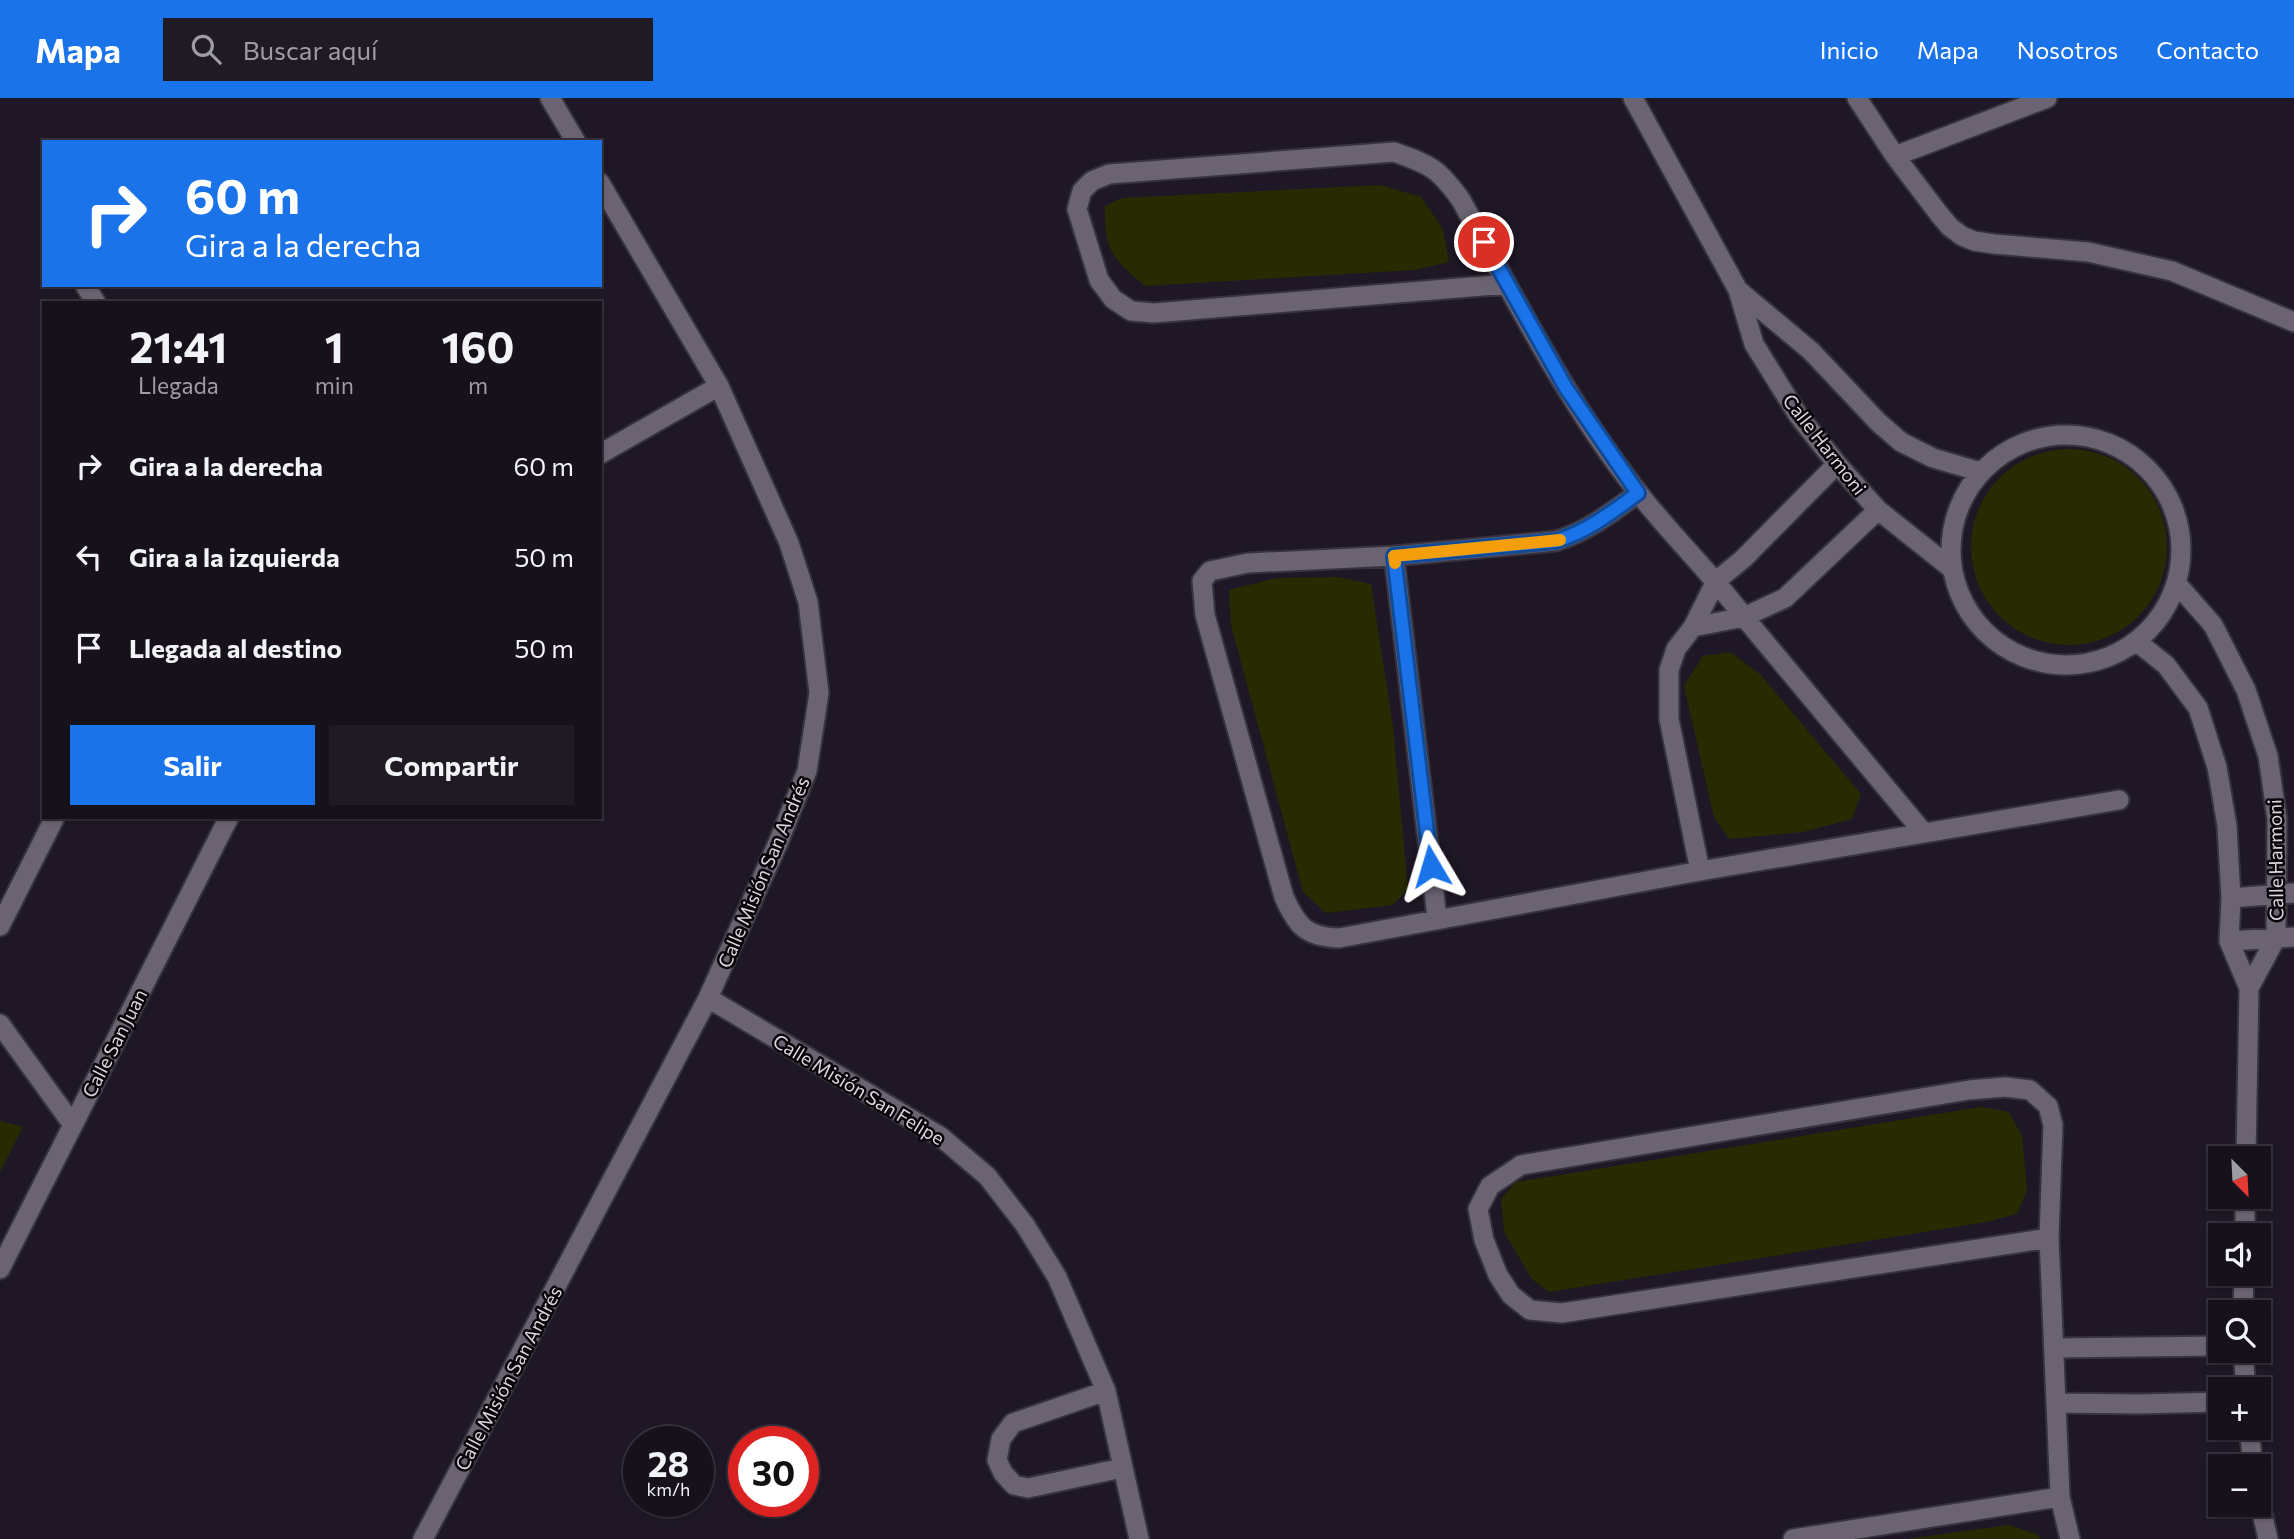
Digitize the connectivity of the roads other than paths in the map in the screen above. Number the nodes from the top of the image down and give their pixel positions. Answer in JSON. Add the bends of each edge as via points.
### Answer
{"nodes":[{"id":1,"x":550,"y":98,"type":"edge"},
{"id":2,"x":1633,"y":98,"type":"edge"},
{"id":3,"x":1857,"y":98,"type":"edge"},
{"id":4,"x":2047,"y":98,"type":"edge"},
{"id":5,"x":575,"y":140,"type":"edge"},
{"id":6,"x":1895,"y":156,"type":"junction"},
{"id":7,"x":602,"y":187,"type":"edge"},
{"id":8,"x":1507,"y":284,"type":"junction"},
{"id":9,"x":1738,"y":290,"type":"junction"},
{"id":10,"x":2294,"y":322,"type":"edge"},
{"id":11,"x":719,"y":386,"type":"junction"},
{"id":12,"x":602,"y":453,"type":"edge"},
{"id":13,"x":1837,"y":464,"type":"junction"},
{"id":14,"x":1981,"y":472,"type":"junction"},
{"id":15,"x":1638,"y":493,"type":"junction"},
{"id":16,"x":1878,"y":510,"type":"junction"},
{"id":17,"x":1394,"y":556,"type":"junction"},
{"id":18,"x":1951,"y":568,"type":"junction"},
{"id":19,"x":1717,"y":581,"type":"junction"},
{"id":20,"x":2177,"y":584,"type":"junction"},
{"id":21,"x":1744,"y":617,"type":"junction"},
{"id":22,"x":1693,"y":626,"type":"junction"},
{"id":23,"x":2136,"y":641,"type":"junction"},
{"id":24,"x":2119,"y":800,"type":"dead end"},
{"id":25,"x":54,"y":819,"type":"edge"},
{"id":26,"x":228,"y":819,"type":"edge"},
{"id":27,"x":1923,"y":832,"type":"junction"},
{"id":28,"x":1700,"y":871,"type":"junction"},
{"id":29,"x":2286,"y":893,"type":"edge"},
{"id":30,"x":2231,"y":898,"type":"junction"},
{"id":31,"x":1437,"y":918,"type":"junction"},
{"id":32,"x":0,"y":926,"type":"edge"},
{"id":33,"x":2285,"y":938,"type":"edge"},
{"id":34,"x":2229,"y":941,"type":"junction"},
{"id":35,"x":2249,"y":988,"type":"junction"},
{"id":36,"x":708,"y":998,"type":"junction"},
{"id":37,"x":0,"y":1024,"type":"edge"},
{"id":38,"x":73,"y":1125,"type":"junction"},
{"id":39,"x":2246,"y":1146,"type":"edge"},
{"id":40,"x":2049,"y":1237,"type":"junction"},
{"id":41,"x":0,"y":1269,"type":"edge"},
{"id":42,"x":2208,"y":1346,"type":"edge"},
{"id":43,"x":2054,"y":1348,"type":"junction"},
{"id":44,"x":1106,"y":1391,"type":"junction"},
{"id":45,"x":2208,"y":1402,"type":"edge"},
{"id":46,"x":2056,"y":1403,"type":"junction"},
{"id":47,"x":1122,"y":1468,"type":"junction"},
{"id":48,"x":2060,"y":1497,"type":"junction"},
{"id":49,"x":2263,"y":1517,"type":"edge"},
{"id":50,"x":422,"y":1539,"type":"edge"},
{"id":51,"x":1139,"y":1539,"type":"edge"},
{"id":52,"x":1793,"y":1539,"type":"edge"},
{"id":53,"x":2070,"y":1539,"type":"edge"},
{"id":54,"x":2268,"y":1539,"type":"edge"}],
"edges":[{"from":1,"to":5,"type":"street"},
{"from":2,"to":9,"type":"street","name":"Calle Harmoni"},
{"from":3,"to":6,"type":"street"},
{"from":4,"to":6,"type":"street"},
{"from":6,"to":10,"type":"street","via":[[1950,228],[1974,241],[2088,252],[2172,271]]},
{"from":7,"to":11,"type":"street","name":"Calle Misión San Andrés"},
{"from":8,"to":8,"type":"street","via":[[1444,178],[1426,163],[1394,152],[1109,174],[1082,191],[1077,209],[1099,280],[1113,299],[1131,311],[1154,313]]},
{"from":8,"to":15,"type":"street","via":[[1566,388]]},
{"from":9,"to":13,"type":"street","name":"Calle Harmoni","via":[[1754,344],[1798,415]]},
{"from":9,"to":14,"type":"street","name":"Calle Harmoni","via":[[1811,351],[1901,442],[1933,458]]},
{"from":11,"to":12,"type":"street"},
{"from":11,"to":36,"type":"street","name":"Calle Misión San Andrés","via":[[789,543],[808,602],[819,693],[807,771]]},
{"from":13,"to":16,"type":"street","name":"Calle Harmoni"},
{"from":13,"to":19,"type":"street"},
{"from":14,"to":18,"type":"street","via":[[1955,517]]},
{"from":14,"to":20,"type":"street","via":[[2000,455],[2048,436],[2097,439],[2123,450],[2145,465],[2174,507],[2180,532]]},
{"from":15,"to":17,"type":"street","via":[[1579,534],[1556,541]]},
{"from":15,"to":19,"type":"street"},
{"from":16,"to":18,"type":"street","name":"Calle Harmoni"},
{"from":16,"to":21,"type":"street","via":[[1785,598]]},
{"from":17,"to":31,"type":"street"},
{"from":17,"to":31,"type":"street","via":[[1227,566],[1210,571],[1202,581],[1202,593],[1284,897],[1298,922],[1307,932],[1339,938]]},
{"from":18,"to":23,"type":"street","via":[[1970,616],[2008,651],[2032,661],[2057,666],[2083,664],[2108,657]]},
{"from":19,"to":21,"type":"street"},
{"from":19,"to":22,"type":"street"},
{"from":20,"to":23,"type":"street","via":[[2151,628]]},
{"from":20,"to":29,"type":"street","name":"Calle Harmoni","via":[[2213,625],[2246,690],[2268,756]]},
{"from":21,"to":22,"type":"street"},
{"from":21,"to":27,"type":"street"},
{"from":22,"to":28,"type":"street","via":[[1676,649],[1668,694]]},
{"from":23,"to":30,"type":"street","name":"Calle Harmoni","via":[[2166,665],[2198,708],[2217,767]]},
{"from":24,"to":27,"type":"street"},
{"from":25,"to":32,"type":"street"},
{"from":26,"to":38,"type":"street","name":"Calle San Juan"},
{"from":27,"to":28,"type":"street"},
{"from":28,"to":31,"type":"street"},
{"from":29,"to":30,"type":"street"},
{"from":29,"to":33,"type":"street","name":"Calle Harmoni"},
{"from":30,"to":34,"type":"street","name":"Calle Harmoni"},
{"from":33,"to":34,"type":"street"},
{"from":33,"to":35,"type":"street","name":"Calle Harmoni"},
{"from":34,"to":35,"type":"street","name":"Calle Harmoni"},
{"from":35,"to":39,"type":"street","name":"Calle Harmoni"},
{"from":36,"to":44,"type":"street","name":"Calle Misión San Felipe","via":[[941,1137],[987,1176],[1057,1277]]},
{"from":36,"to":50,"type":"street","name":"Calle Misión San Andrés"},
{"from":37,"to":38,"type":"street"},
{"from":38,"to":41,"type":"street","name":"Calle San Juan"},
{"from":40,"to":40,"type":"street","via":[[1562,1313],[1530,1310],[1511,1295],[1497,1275],[1478,1209],[1490,1186],[1521,1165],[2005,1087],[2030,1090],[2048,1106],[2053,1125]]},
{"from":40,"to":43,"type":"street"},
{"from":42,"to":43,"type":"street"},
{"from":43,"to":46,"type":"street"},
{"from":44,"to":47,"type":"street","name":"Calle Misión San Felipe"},
{"from":44,"to":47,"type":"street","via":[[1013,1423],[1001,1438],[997,1460],[1014,1485],[1028,1488]]},
{"from":45,"to":46,"type":"street"},
{"from":46,"to":48,"type":"street"},
{"from":47,"to":51,"type":"street","name":"Calle Misión San Felipe"},
{"from":48,"to":52,"type":"street"},
{"from":48,"to":53,"type":"street"},
{"from":49,"to":54,"type":"street"}]}
